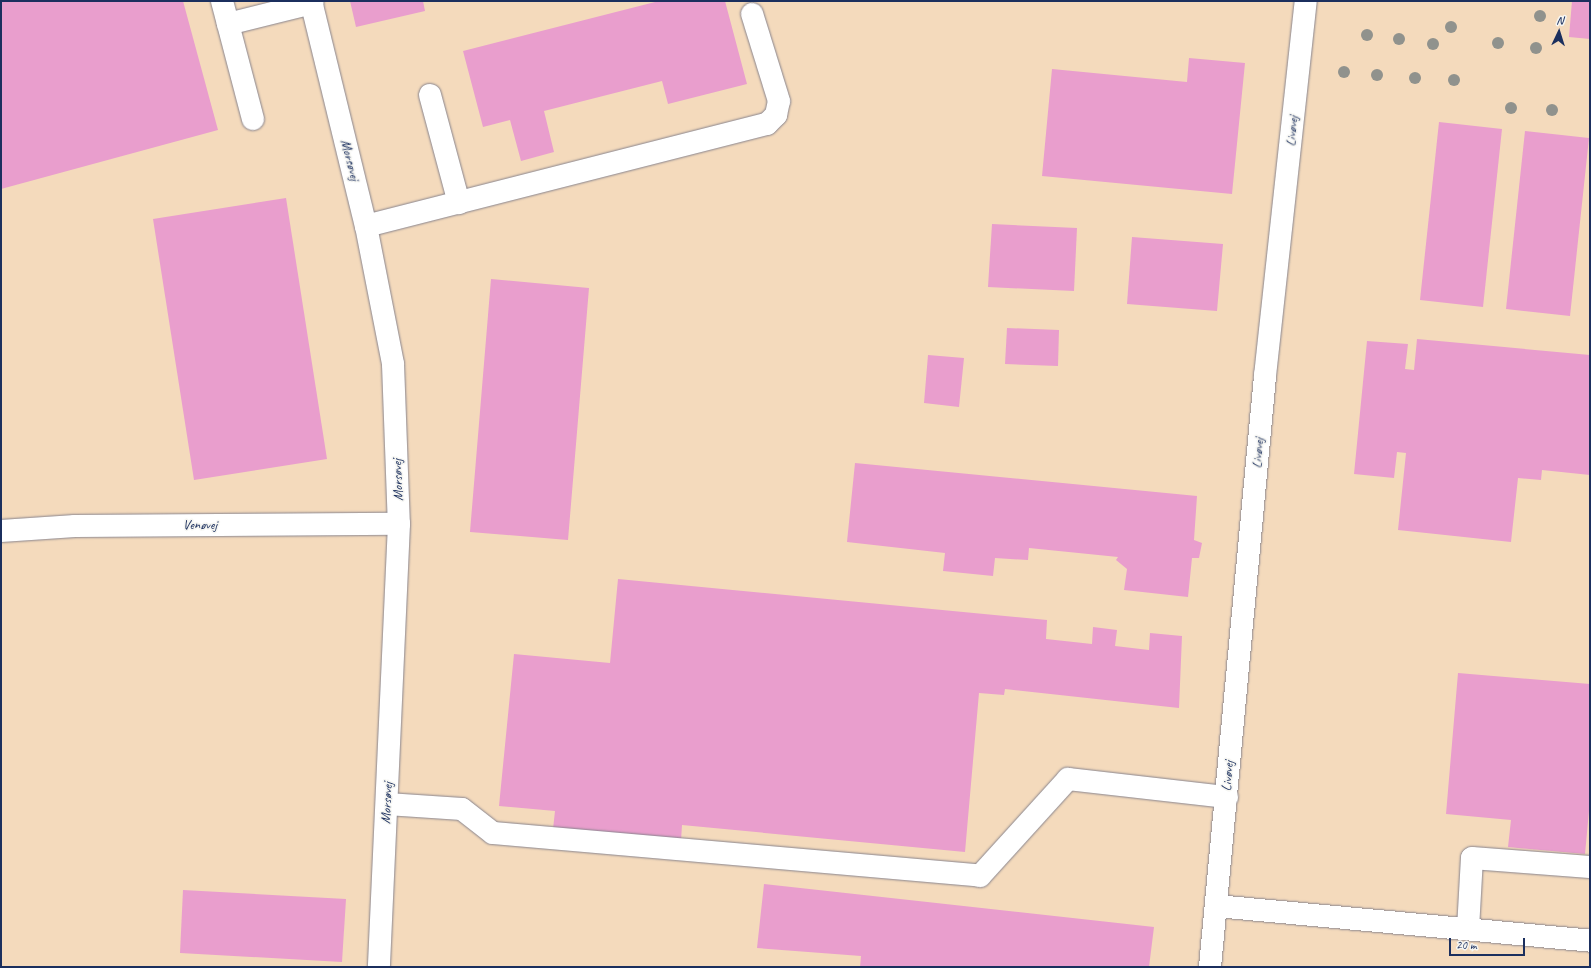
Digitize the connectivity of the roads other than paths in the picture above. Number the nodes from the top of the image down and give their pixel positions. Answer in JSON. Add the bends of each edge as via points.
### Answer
{"nodes":[{"id":1,"x":222,"y":1,"type":"edge"},
{"id":2,"x":1306,"y":1,"type":"edge"},
{"id":3,"x":311,"y":2,"type":"edge"},
{"id":4,"x":752,"y":14,"type":"dead end"},
{"id":5,"x":228,"y":24,"type":"junction"},
{"id":6,"x":430,"y":95,"type":"dead end"},
{"id":7,"x":253,"y":119,"type":"dead end"},
{"id":8,"x":459,"y":203,"type":"junction"},
{"id":9,"x":366,"y":226,"type":"junction"},
{"id":10,"x":399,"y":524,"type":"junction"},
{"id":11,"x":1,"y":531,"type":"edge"},
{"id":12,"x":1226,"y":797,"type":"junction"},
{"id":13,"x":387,"y":804,"type":"junction"},
{"id":14,"x":1590,"y":867,"type":"edge"},
{"id":15,"x":1216,"y":906,"type":"junction"},
{"id":16,"x":1468,"y":929,"type":"junction"},
{"id":17,"x":1590,"y":941,"type":"edge"},
{"id":18,"x":379,"y":967,"type":"edge"},
{"id":19,"x":1210,"y":967,"type":"edge"}],
"edges":[{"from":1,"to":5,"type":"street"},
{"from":2,"to":12,"type":"street","name":"Livøvej","via":[[1265,376]]},
{"from":3,"to":5,"type":"street"},
{"from":3,"to":9,"type":"street","name":"Morsøvej"},
{"from":4,"to":8,"type":"street","via":[[779,101],[776,115],[767,124]]},
{"from":5,"to":7,"type":"street"},
{"from":6,"to":8,"type":"street"},
{"from":8,"to":9,"type":"street"},
{"from":9,"to":10,"type":"street","name":"Morsøvej","via":[[393,364]]},
{"from":10,"to":11,"type":"street","name":"Venøvej","via":[[75,526]]},
{"from":10,"to":13,"type":"street","name":"Morsøvej"},
{"from":12,"to":13,"type":"street","via":[[1068,779],[980,876],[493,833],[462,809]]},
{"from":12,"to":15,"type":"street","name":"Livøvej"},
{"from":13,"to":18,"type":"street","name":"Morsøvej"},
{"from":14,"to":16,"type":"street","via":[[1472,858]]},
{"from":15,"to":16,"type":"street"},
{"from":15,"to":19,"type":"street","name":"Livøvej"},
{"from":16,"to":17,"type":"street"}]}
